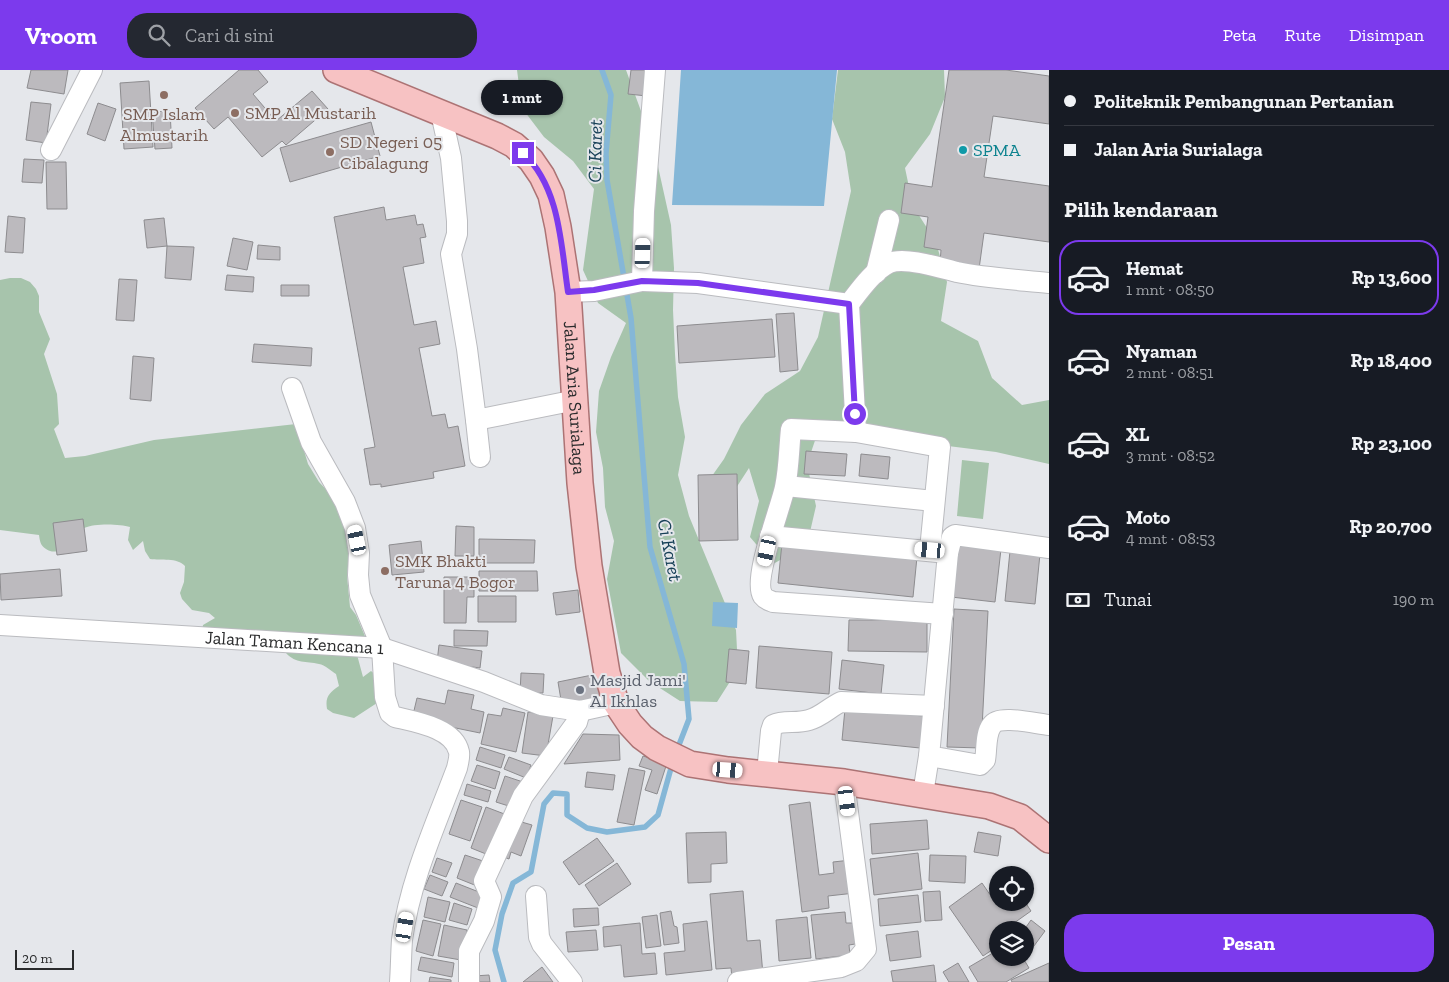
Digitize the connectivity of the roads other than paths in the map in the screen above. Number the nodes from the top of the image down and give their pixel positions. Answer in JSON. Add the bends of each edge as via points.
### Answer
{"nodes":[{"id":1,"x":92,"y":70,"type":"edge"},
{"id":2,"x":336,"y":70,"type":"edge"},
{"id":3,"x":655,"y":70,"type":"edge"},
{"id":4,"x":440,"y":113,"type":"junction"},
{"id":5,"x":51,"y":150,"type":"dead end"},
{"id":6,"x":889,"y":220,"type":"dead end"},
{"id":7,"x":876,"y":273,"type":"junction"},
{"id":8,"x":631,"y":283,"type":"junction"},
{"id":9,"x":1049,"y":283,"type":"edge"},
{"id":10,"x":568,"y":292,"type":"junction"},
{"id":11,"x":849,"y":304,"type":"junction"},
{"id":12,"x":292,"y":388,"type":"dead end"},
{"id":13,"x":576,"y":400,"type":"junction"},
{"id":14,"x":476,"y":420,"type":"junction"},
{"id":15,"x":856,"y":432,"type":"junction"},
{"id":16,"x":480,"y":457,"type":"dead end"},
{"id":17,"x":786,"y":486,"type":"junction"},
{"id":18,"x":934,"y":501,"type":"junction"},
{"id":19,"x":770,"y":536,"type":"junction"},
{"id":20,"x":1049,"y":548,"type":"edge"},
{"id":21,"x":939,"y":552,"type":"junction"},
{"id":22,"x":943,"y":614,"type":"junction"},
{"id":23,"x":0,"y":625,"type":"edge"},
{"id":24,"x":382,"y":648,"type":"junction"},
{"id":25,"x":616,"y":703,"type":"junction"},
{"id":26,"x":934,"y":706,"type":"junction"},
{"id":27,"x":580,"y":711,"type":"junction"},
{"id":28,"x":1049,"y":726,"type":"edge"},
{"id":29,"x":929,"y":756,"type":"junction"},
{"id":30,"x":767,"y":773,"type":"junction"},
{"id":31,"x":844,"y":782,"type":"junction"},
{"id":32,"x":924,"y":794,"type":"junction"},
{"id":33,"x":1049,"y":840,"type":"edge"},
{"id":34,"x":536,"y":896,"type":"dead end"},
{"id":35,"x":750,"y":981,"type":"edge"},
{"id":36,"x":400,"y":982,"type":"edge"},
{"id":37,"x":469,"y":982,"type":"edge"},
{"id":38,"x":572,"y":982,"type":"edge"}],
"edges":[{"from":1,"to":5,"type":"street"},
{"from":2,"to":4,"type":"main road","name":"Jalan Aria Surialaga"},
{"from":3,"to":8,"type":"street","via":[[644,211]]},
{"from":4,"to":10,"type":"main road","name":"Jalan Aria Surialaga","via":[[497,136],[531,160],[551,195]]},
{"from":4,"to":14,"type":"street","via":[[451,158],[457,234],[451,254]]},
{"from":6,"to":7,"type":"street"},
{"from":7,"to":9,"type":"street","via":[[890,263],[905,262]]},
{"from":7,"to":11,"type":"street"},
{"from":8,"to":10,"type":"street"},
{"from":8,"to":11,"type":"street","via":[[698,283]]},
{"from":10,"to":13,"type":"main road","name":"Jalan Aria Surialaga"},
{"from":11,"to":15,"type":"street"},
{"from":12,"to":24,"type":"street","via":[[311,442],[342,497],[355,528],[360,595]]},
{"from":13,"to":14,"type":"street"},
{"from":13,"to":25,"type":"main road","name":"Jalan Aria Surialaga","via":[[589,566],[607,673]]},
{"from":14,"to":16,"type":"street"},
{"from":15,"to":17,"type":"street","via":[[791,429]]},
{"from":15,"to":18,"type":"street","via":[[940,447]]},
{"from":17,"to":18,"type":"street"},
{"from":17,"to":19,"type":"street"},
{"from":18,"to":21,"type":"street"},
{"from":19,"to":21,"type":"street"},
{"from":19,"to":22,"type":"street","via":[[760,581],[760,590],[767,600]]},
{"from":20,"to":21,"type":"street","via":[[955,535]]},
{"from":21,"to":22,"type":"street"},
{"from":22,"to":26,"type":"street"},
{"from":23,"to":24,"type":"street","name":"Jalan Taman Kencana 1"},
{"from":24,"to":27,"type":"street","name":"Jalan Taman Kencana 1","via":[[484,682],[541,706]]},
{"from":24,"to":36,"type":"street","via":[[385,697],[390,713],[442,731],[455,741],[460,754],[413,891],[402,940]]},
{"from":25,"to":27,"type":"street","name":"Jalan Taman Kencana 1"},
{"from":25,"to":30,"type":"main road","name":"Jalan Aria Surialaga","via":[[642,737],[690,764]]},
{"from":26,"to":29,"type":"street"},
{"from":26,"to":30,"type":"street","via":[[841,702],[812,720],[779,722],[771,731]]},
{"from":27,"to":37,"type":"street","via":[[577,722],[524,796],[484,881],[491,897],[484,921],[469,951]]},
{"from":28,"to":29,"type":"street","via":[[998,720],[988,732],[985,760],[980,765]]},
{"from":29,"to":32,"type":"street"},
{"from":30,"to":31,"type":"main road","name":"Jalan Aria Surialaga"},
{"from":31,"to":32,"type":"main road","name":"Jalan Aria Surialaga"},
{"from":31,"to":35,"type":"street","via":[[866,949],[856,961],[841,967]]},
{"from":32,"to":33,"type":"main road","name":"Jalan Aria Surialaga","via":[[989,806],[1020,817]]},
{"from":34,"to":38,"type":"street","via":[[539,937]]}]}
